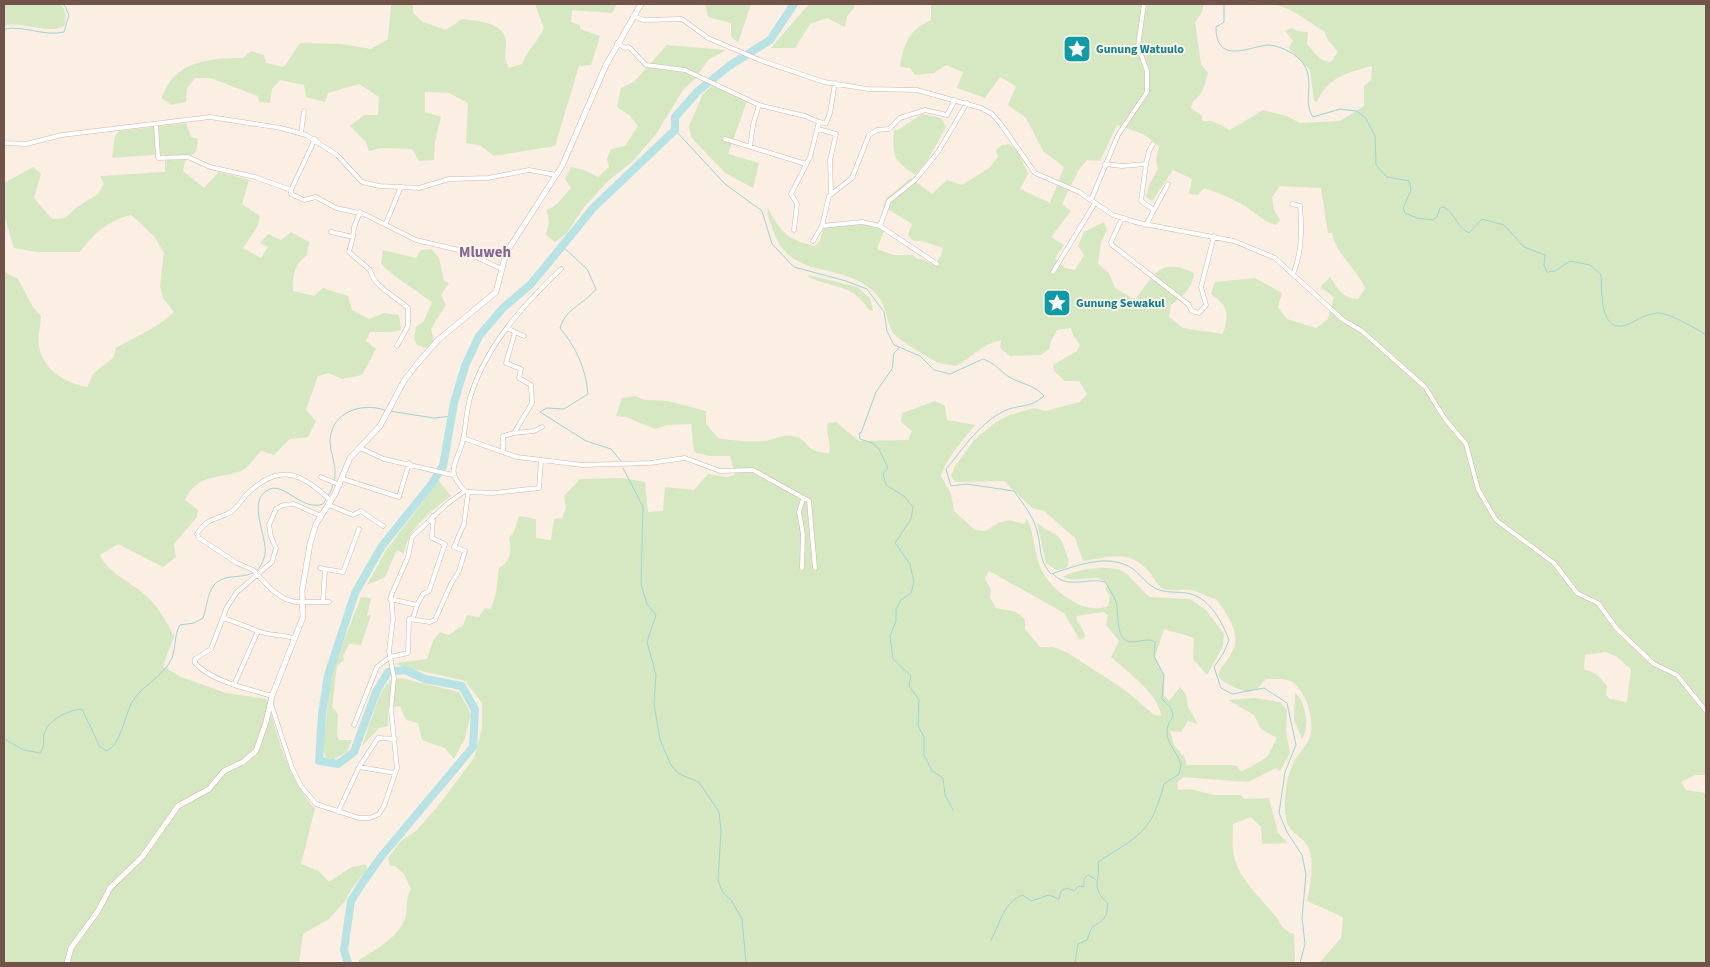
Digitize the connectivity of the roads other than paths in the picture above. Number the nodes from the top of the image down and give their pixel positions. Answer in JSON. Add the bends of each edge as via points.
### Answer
{"nodes":[{"id":1,"x":641,"y":4,"type":"edge"},
{"id":2,"x":1144,"y":4,"type":"edge"},
{"id":3,"x":634,"y":16,"type":"junction"},
{"id":4,"x":617,"y":43,"type":"junction"},
{"id":5,"x":835,"y":84,"type":"junction"},
{"id":6,"x":955,"y":100,"type":"junction"},
{"id":7,"x":967,"y":104,"type":"junction"},
{"id":8,"x":760,"y":105,"type":"junction"},
{"id":9,"x":304,"y":111,"type":"dead end"},
{"id":10,"x":820,"y":122,"type":"junction"},
{"id":11,"x":156,"y":124,"type":"junction"},
{"id":12,"x":818,"y":129,"type":"junction"},
{"id":13,"x":301,"y":133,"type":"junction"},
{"id":14,"x":315,"y":139,"type":"junction"},
{"id":15,"x":725,"y":139,"type":"dead end"},
{"id":16,"x":4,"y":142,"type":"edge"},
{"id":17,"x":1153,"y":144,"type":"dead end"},
{"id":18,"x":750,"y":147,"type":"junction"},
{"id":19,"x":806,"y":164,"type":"junction"},
{"id":20,"x":1106,"y":164,"type":"junction"},
{"id":21,"x":1146,"y":164,"type":"junction"},
{"id":22,"x":556,"y":175,"type":"junction"},
{"id":23,"x":1168,"y":184,"type":"dead end"},
{"id":24,"x":400,"y":189,"type":"junction"},
{"id":25,"x":291,"y":190,"type":"junction"},
{"id":26,"x":831,"y":193,"type":"junction"},
{"id":27,"x":1093,"y":202,"type":"junction"},
{"id":28,"x":1292,"y":204,"type":"dead end"},
{"id":29,"x":1154,"y":210,"type":"junction"},
{"id":30,"x":360,"y":212,"type":"junction"},
{"id":31,"x":1122,"y":218,"type":"junction"},
{"id":32,"x":386,"y":223,"type":"junction"},
{"id":33,"x":1146,"y":225,"type":"junction"},
{"id":34,"x":822,"y":226,"type":"junction"},
{"id":35,"x":880,"y":226,"type":"junction"},
{"id":36,"x":794,"y":230,"type":"dead end"},
{"id":37,"x":331,"y":232,"type":"dead end"},
{"id":38,"x":1214,"y":236,"type":"junction"},
{"id":39,"x":353,"y":237,"type":"junction"},
{"id":40,"x":813,"y":241,"type":"dead end"},
{"id":41,"x":937,"y":264,"type":"dead end"},
{"id":42,"x":502,"y":269,"type":"junction"},
{"id":43,"x":561,"y":269,"type":"dead end"},
{"id":44,"x":1053,"y":272,"type":"dead end"},
{"id":45,"x":1293,"y":274,"type":"junction"},
{"id":46,"x":507,"y":328,"type":"junction"},
{"id":47,"x":516,"y":332,"type":"junction"},
{"id":48,"x":524,"y":336,"type":"dead end"},
{"id":49,"x":397,"y":346,"type":"dead end"},
{"id":50,"x":542,"y":427,"type":"dead end"},
{"id":51,"x":514,"y":433,"type":"junction"},
{"id":52,"x":463,"y":438,"type":"junction"},
{"id":53,"x":360,"y":448,"type":"junction"},
{"id":54,"x":503,"y":452,"type":"junction"},
{"id":55,"x":541,"y":461,"type":"junction"},
{"id":56,"x":409,"y":464,"type":"junction"},
{"id":57,"x":453,"y":475,"type":"junction"},
{"id":58,"x":321,"y":476,"type":"dead end"},
{"id":59,"x":343,"y":478,"type":"junction"},
{"id":60,"x":338,"y":485,"type":"junction"},
{"id":61,"x":467,"y":492,"type":"junction"},
{"id":62,"x":803,"y":499,"type":"junction"},
{"id":63,"x":329,"y":501,"type":"junction"},
{"id":64,"x":321,"y":516,"type":"junction"},
{"id":65,"x":433,"y":516,"type":"junction"},
{"id":66,"x":383,"y":526,"type":"dead end"},
{"id":67,"x":359,"y":529,"type":"dead end"},
{"id":68,"x":445,"y":544,"type":"junction"},
{"id":69,"x":454,"y":546,"type":"junction"},
{"id":70,"x":802,"y":568,"type":"dead end"},
{"id":71,"x":815,"y":568,"type":"dead end"},
{"id":72,"x":256,"y":572,"type":"junction"},
{"id":73,"x":390,"y":600,"type":"junction"},
{"id":74,"x":303,"y":602,"type":"junction"},
{"id":75,"x":323,"y":602,"type":"junction"},
{"id":76,"x":329,"y":602,"type":"dead end"},
{"id":77,"x":417,"y":605,"type":"junction"},
{"id":78,"x":224,"y":618,"type":"junction"},
{"id":79,"x":413,"y":618,"type":"junction"},
{"id":80,"x":258,"y":631,"type":"junction"},
{"id":81,"x":293,"y":638,"type":"junction"},
{"id":82,"x":390,"y":657,"type":"junction"},
{"id":83,"x":234,"y":685,"type":"junction"},
{"id":84,"x":272,"y":696,"type":"junction"},
{"id":85,"x":270,"y":704,"type":"junction"},
{"id":86,"x":1706,"y":711,"type":"edge"},
{"id":87,"x":354,"y":725,"type":"dead end"},
{"id":88,"x":395,"y":739,"type":"junction"},
{"id":89,"x":359,"y":766,"type":"junction"},
{"id":90,"x":395,"y":773,"type":"junction"},
{"id":91,"x":338,"y":812,"type":"junction"},
{"id":92,"x":67,"y":963,"type":"edge"}],
"edges":[{"from":1,"to":3,"type":"street"},
{"from":2,"to":20,"type":"street","via":[[1138,46],[1147,70],[1147,92],[1126,120]]},
{"from":3,"to":4,"type":"street"},
{"from":3,"to":5,"type":"street","via":[[644,20],[679,18],[705,37],[762,61]]},
{"from":4,"to":8,"type":"street","via":[[629,48],[646,65],[685,70]]},
{"from":4,"to":22,"type":"street"},
{"from":5,"to":6,"type":"street","via":[[868,89],[918,90]]},
{"from":5,"to":10,"type":"street","via":[[830,113],[826,123]]},
{"from":6,"to":7,"type":"street"},
{"from":6,"to":26,"type":"street","via":[[947,115],[925,110],[900,118],[889,129],[871,132],[852,178]]},
{"from":7,"to":27,"type":"street","via":[[992,114],[1035,173]]},
{"from":7,"to":35,"type":"street","via":[[919,176],[889,201]]},
{"from":8,"to":10,"type":"street"},
{"from":8,"to":18,"type":"street"},
{"from":9,"to":13,"type":"street"},
{"from":10,"to":12,"type":"street"},
{"from":11,"to":13,"type":"street","via":[[210,116]]},
{"from":11,"to":16,"type":"street","via":[[62,135],[26,144]]},
{"from":11,"to":25,"type":"street","via":[[158,158],[188,157],[210,167],[255,177]]},
{"from":12,"to":19,"type":"street"},
{"from":12,"to":26,"type":"street","via":[[836,134],[830,160]]},
{"from":13,"to":14,"type":"street"},
{"from":14,"to":24,"type":"street","via":[[343,160],[362,182]]},
{"from":14,"to":25,"type":"street"},
{"from":15,"to":18,"type":"street"},
{"from":17,"to":21,"type":"street"},
{"from":18,"to":19,"type":"street"},
{"from":19,"to":36,"type":"street","via":[[791,194],[798,204]]},
{"from":20,"to":21,"type":"street"},
{"from":20,"to":27,"type":"street"},
{"from":21,"to":29,"type":"street","via":[[1141,201]]},
{"from":22,"to":24,"type":"street","via":[[529,170],[488,178],[449,179],[419,188]]},
{"from":22,"to":42,"type":"street","via":[[508,250]]},
{"from":23,"to":29,"type":"street"},
{"from":24,"to":32,"type":"street"},
{"from":25,"to":30,"type":"street","via":[[291,194],[304,200],[316,197],[339,210]]},
{"from":26,"to":34,"type":"street"},
{"from":27,"to":31,"type":"street"},
{"from":27,"to":44,"type":"street"},
{"from":28,"to":45,"type":"street","via":[[1300,206],[1301,225]]},
{"from":29,"to":33,"type":"street"},
{"from":30,"to":32,"type":"street"},
{"from":30,"to":39,"type":"street"},
{"from":31,"to":33,"type":"street"},
{"from":31,"to":38,"type":"street","via":[[1112,245],[1188,304],[1192,311],[1199,312],[1206,305],[1201,287]]},
{"from":32,"to":42,"type":"street","via":[[416,240],[463,251]]},
{"from":33,"to":38,"type":"street"},
{"from":34,"to":35,"type":"street","via":[[862,222]]},
{"from":34,"to":40,"type":"street"},
{"from":35,"to":41,"type":"street"},
{"from":37,"to":39,"type":"street"},
{"from":38,"to":45,"type":"street","via":[[1266,253]]},
{"from":39,"to":49,"type":"street","via":[[349,252],[409,311],[406,334]]},
{"from":42,"to":53,"type":"street","via":[[496,292],[438,340],[404,381],[373,436]]},
{"from":43,"to":46,"type":"street"},
{"from":45,"to":86,"type":"street","via":[[1425,387],[1442,415],[1466,444],[1478,489],[1496,520],[1554,562],[1577,593],[1598,603],[1617,629],[1654,664],[1677,675]]},
{"from":46,"to":47,"type":"street"},
{"from":46,"to":52,"type":"street","via":[[493,347],[474,387]]},
{"from":47,"to":48,"type":"street"},
{"from":47,"to":51,"type":"street","via":[[506,363],[521,369],[519,378],[531,385],[532,403]]},
{"from":50,"to":51,"type":"street"},
{"from":51,"to":54,"type":"street","via":[[503,436]]},
{"from":52,"to":54,"type":"street"},
{"from":52,"to":57,"type":"street"},
{"from":53,"to":56,"type":"street","via":[[378,457]]},
{"from":53,"to":59,"type":"street","via":[[350,458]]},
{"from":54,"to":55,"type":"street"},
{"from":55,"to":61,"type":"street","via":[[539,488]]},
{"from":55,"to":62,"type":"street","via":[[590,466],[684,458],[720,471],[756,471]]},
{"from":56,"to":57,"type":"street"},
{"from":56,"to":59,"type":"street","via":[[399,498]]},
{"from":57,"to":61,"type":"street"},
{"from":58,"to":60,"type":"street"},
{"from":59,"to":60,"type":"street"},
{"from":60,"to":63,"type":"street"},
{"from":61,"to":65,"type":"street"},
{"from":61,"to":69,"type":"street","via":[[464,524]]},
{"from":62,"to":70,"type":"street","via":[[799,512],[804,534]]},
{"from":62,"to":71,"type":"street","via":[[809,501]]},
{"from":63,"to":64,"type":"street"},
{"from":63,"to":66,"type":"street","via":[[353,515],[361,511]]},
{"from":63,"to":72,"type":"street","via":[[312,484],[289,473],[279,473],[259,484],[233,511],[213,518],[198,532],[199,538]]},
{"from":64,"to":72,"type":"street","via":[[294,504],[276,509],[270,525],[276,548],[274,557],[268,567]]},
{"from":64,"to":74,"type":"street","via":[[310,544]]},
{"from":65,"to":68,"type":"street","via":[[432,539]]},
{"from":65,"to":73,"type":"street","via":[[412,537],[408,557]]},
{"from":67,"to":75,"type":"street","via":[[343,572],[322,569]]},
{"from":68,"to":69,"type":"street"},
{"from":68,"to":77,"type":"street","via":[[429,591],[423,594]]},
{"from":69,"to":79,"type":"street","via":[[465,550],[464,555],[435,620]]},
{"from":72,"to":74,"type":"street","via":[[279,596]]},
{"from":72,"to":78,"type":"street","via":[[237,592]]},
{"from":73,"to":77,"type":"street"},
{"from":73,"to":82,"type":"street","via":[[393,619]]},
{"from":74,"to":75,"type":"street"},
{"from":74,"to":81,"type":"street","via":[[303,617]]},
{"from":75,"to":76,"type":"street"},
{"from":77,"to":79,"type":"street"},
{"from":78,"to":80,"type":"street"},
{"from":78,"to":83,"type":"street","via":[[209,652],[197,657],[195,663],[215,678]]},
{"from":79,"to":82,"type":"street","via":[[408,623],[408,653]]},
{"from":80,"to":81,"type":"street","via":[[268,636],[280,634]]},
{"from":80,"to":83,"type":"street"},
{"from":81,"to":84,"type":"street"},
{"from":82,"to":87,"type":"street","via":[[375,670]]},
{"from":82,"to":88,"type":"street","via":[[394,678],[391,710]]},
{"from":83,"to":84,"type":"street"},
{"from":84,"to":85,"type":"street"},
{"from":85,"to":91,"type":"street","via":[[288,760],[301,786],[316,804]]},
{"from":85,"to":92,"type":"street","via":[[256,751],[224,771],[209,789],[178,806],[142,857],[110,888],[71,948]]},
{"from":88,"to":89,"type":"street","via":[[378,738]]},
{"from":88,"to":90,"type":"street"},
{"from":89,"to":90,"type":"street"},
{"from":89,"to":91,"type":"street"},
{"from":90,"to":91,"type":"street","via":[[383,809],[374,817],[359,818]]}]}
